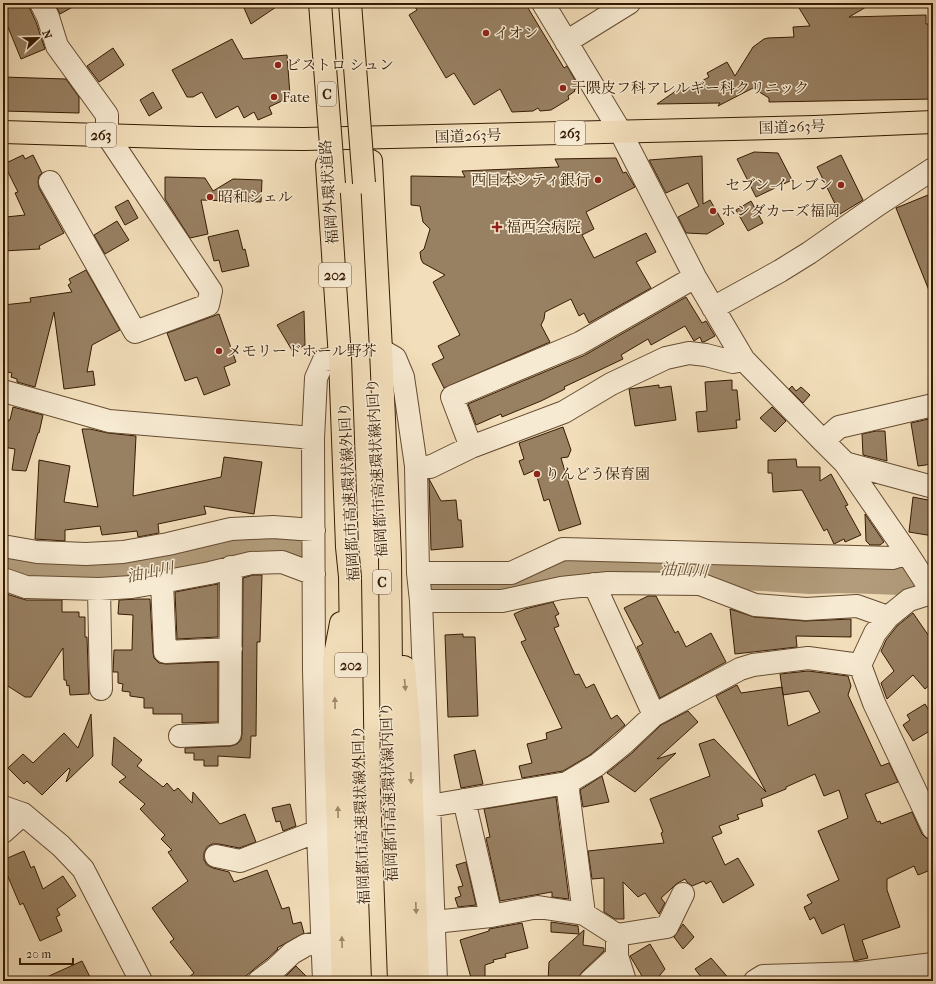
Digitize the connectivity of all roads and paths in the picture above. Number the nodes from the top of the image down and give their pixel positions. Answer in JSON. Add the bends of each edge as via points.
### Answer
{"nodes":[{"id":1,"x":42,"y":3,"type":"edge"},
{"id":2,"x":316,"y":3,"type":"edge"},
{"id":3,"x":320,"y":3,"type":"edge"},
{"id":4,"x":350,"y":3,"type":"edge"},
{"id":5,"x":357,"y":3,"type":"edge"},
{"id":6,"x":543,"y":3,"type":"edge"},
{"id":7,"x":629,"y":3,"type":"edge"},
{"id":8,"x":566,"y":42,"type":"junction"},
{"id":9,"x":933,"y":122,"type":"edge"},
{"id":10,"x":620,"y":131,"type":"junction"},
{"id":11,"x":3,"y":132,"type":"edge"},
{"id":12,"x":107,"y":135,"type":"junction"},
{"id":13,"x":369,"y":138,"type":"junction"},
{"id":14,"x":326,"y":139,"type":"junction"},
{"id":15,"x":933,"y":169,"type":"edge"},
{"id":16,"x":50,"y":182,"type":"dead end"},
{"id":17,"x":695,"y":277,"type":"junction"},
{"id":18,"x":713,"y":308,"type":"junction"},
{"id":19,"x":381,"y":350,"type":"junction"},
{"id":20,"x":340,"y":358,"type":"junction"},
{"id":21,"x":744,"y":360,"type":"junction"},
{"id":22,"x":3,"y":391,"type":"edge"},
{"id":23,"x":933,"y":405,"type":"edge"},
{"id":24,"x":313,"y":438,"type":"junction"},
{"id":25,"x":823,"y":441,"type":"junction"},
{"id":26,"x":472,"y":447,"type":"junction"},
{"id":27,"x":845,"y":463,"type":"junction"},
{"id":28,"x":416,"y":466,"type":"junction"},
{"id":29,"x":933,"y":487,"type":"edge"},
{"id":30,"x":314,"y":530,"type":"junction"},
{"id":31,"x":3,"y":546,"type":"edge"},
{"id":32,"x":907,"y":553,"type":"junction"},
{"id":33,"x":231,"y":567,"type":"junction"},
{"id":34,"x":926,"y":570,"type":"edge"},
{"id":35,"x":314,"y":571,"type":"junction"},
{"id":36,"x":418,"y":573,"type":"junction"},
{"id":37,"x":350,"y":577,"type":"junction"},
{"id":38,"x":3,"y":579,"type":"edge"},
{"id":39,"x":162,"y":582,"type":"junction"},
{"id":40,"x":594,"y":584,"type":"junction"},
{"id":41,"x":99,"y":589,"type":"junction"},
{"id":42,"x":389,"y":591,"type":"junction"},
{"id":43,"x":932,"y":592,"type":"edge"},
{"id":44,"x":421,"y":601,"type":"junction"},
{"id":45,"x":888,"y":617,"type":"junction"},
{"id":46,"x":231,"y":649,"type":"junction"},
{"id":47,"x":860,"y":665,"type":"junction"},
{"id":48,"x":100,"y":689,"type":"dead end"},
{"id":49,"x":654,"y":715,"type":"junction"},
{"id":50,"x":180,"y":736,"type":"dead end"},
{"id":51,"x":567,"y":783,"type":"junction"},
{"id":52,"x":464,"y":800,"type":"junction"},
{"id":53,"x":3,"y":806,"type":"edge"},
{"id":54,"x":429,"y":806,"type":"junction"},
{"id":55,"x":23,"y":814,"type":"junction"},
{"id":56,"x":933,"y":828,"type":"edge"},
{"id":57,"x":318,"y":831,"type":"junction"},
{"id":58,"x":3,"y":832,"type":"edge"},
{"id":59,"x":216,"y":856,"type":"dead end"},
{"id":60,"x":683,"y":894,"type":"dead end"},
{"id":61,"x":584,"y":914,"type":"junction"},
{"id":62,"x":491,"y":916,"type":"junction"},
{"id":63,"x":434,"y":922,"type":"junction"},
{"id":64,"x":617,"y":935,"type":"junction"},
{"id":65,"x":323,"y":942,"type":"junction"},
{"id":66,"x":617,"y":956,"type":"junction"},
{"id":67,"x":933,"y":964,"type":"edge"},
{"id":68,"x":860,"y":977,"type":"edge"},
{"id":69,"x":141,"y":981,"type":"edge"},
{"id":70,"x":259,"y":981,"type":"edge"},
{"id":71,"x":324,"y":981,"type":"edge"},
{"id":72,"x":343,"y":981,"type":"edge"},
{"id":73,"x":360,"y":981,"type":"edge"},
{"id":74,"x":366,"y":981,"type":"edge"},
{"id":75,"x":395,"y":981,"type":"edge"},
{"id":76,"x":399,"y":981,"type":"edge"},
{"id":77,"x":418,"y":981,"type":"edge"},
{"id":78,"x":436,"y":981,"type":"edge"},
{"id":79,"x":590,"y":981,"type":"edge"},
{"id":80,"x":624,"y":981,"type":"edge"},
{"id":81,"x":755,"y":981,"type":"edge"}],
"edges":[{"from":1,"to":12,"type":"street","via":[[57,46],[107,115]]},
{"from":2,"to":14,"type":"highway","name":"福岡外環状道路","number":"202"},
{"from":3,"to":74,"type":"highway","name":"福岡都市高速環状線外回り","number":"C","bridge":true,"via":[[334,184],[352,538]]},
{"from":4,"to":75,"type":"highway","name":"福岡都市高速環状線内回り","number":"C","bridge":true,"via":[[364,183],[380,520]]},
{"from":5,"to":13,"type":"highway"},
{"from":6,"to":8,"type":"street"},
{"from":7,"to":8,"type":"street"},
{"from":8,"to":10,"type":"street"},
{"from":9,"to":10,"type":"highway","name":"国道263号","number":"263"},
{"from":10,"to":13,"type":"highway","name":"国道263号","number":"263"},
{"from":10,"to":17,"type":"street"},
{"from":11,"to":12,"type":"highway","name":"国道263号","number":"263"},
{"from":12,"to":14,"type":"highway","name":"国道263号","number":"263"},
{"from":12,"to":16,"type":"street","via":[[211,291],[208,305],[135,332]]},
{"from":13,"to":14,"type":"highway","name":"国道263号","number":"263"},
{"from":13,"to":19,"type":"highway"},
{"from":14,"to":20,"type":"highway","name":"福岡外環状道路","number":"202"},
{"from":15,"to":18,"type":"street","via":[[780,272]]},
{"from":17,"to":18,"type":"street"},
{"from":17,"to":26,"type":"street","via":[[580,343],[452,397]]},
{"from":18,"to":21,"type":"street"},
{"from":19,"to":28,"type":"street","via":[[394,358],[403,377]]},
{"from":19,"to":42,"type":"highway","via":[[390,557]]},
{"from":20,"to":24,"type":"street","via":[[324,360],[316,378]]},
{"from":20,"to":37,"type":"highway","name":"福岡外環状道路","number":"202"},
{"from":21,"to":25,"type":"street"},
{"from":21,"to":26,"type":"street","via":[[733,362],[689,353],[666,358],[611,384],[564,412]]},
{"from":22,"to":24,"type":"street","via":[[109,421]]},
{"from":23,"to":25,"type":"street","via":[[839,427]]},
{"from":24,"to":30,"type":"street"},
{"from":25,"to":27,"type":"street"},
{"from":26,"to":28,"type":"street","via":[[430,467]]},
{"from":27,"to":29,"type":"street"},
{"from":27,"to":32,"type":"street"},
{"from":28,"to":36,"type":"street"},
{"from":30,"to":31,"type":"street","via":[[273,527],[231,529],[123,552],[86,554],[37,552]]},
{"from":30,"to":35,"type":"street"},
{"from":32,"to":34,"type":"street"},
{"from":32,"to":36,"type":"street","via":[[893,558],[563,549],[511,573]]},
{"from":33,"to":35,"type":"street","via":[[251,563],[282,562]]},
{"from":33,"to":39,"type":"street"},
{"from":33,"to":46,"type":"street"},
{"from":34,"to":43,"type":"street"},
{"from":35,"to":57,"type":"street"},
{"from":36,"to":44,"type":"street"},
{"from":72,"to":37,"type":"highway","one_way":true,"via":[[334,660]]},
{"from":37,"to":73,"type":"highway","name":"福岡外環状道路","number":"202","via":[[353,784]]},
{"from":38,"to":41,"type":"street","via":[[26,587]]},
{"from":39,"to":41,"type":"street"},
{"from":39,"to":46,"type":"street","via":[[165,652]]},
{"from":40,"to":44,"type":"street","via":[[561,588],[502,602]]},
{"from":40,"to":45,"type":"street","via":[[700,584],[755,605],[806,609],[857,606]]},
{"from":40,"to":49,"type":"street"},
{"from":41,"to":48,"type":"street"},
{"from":42,"to":76,"type":"highway","via":[[392,789]]},
{"from":42,"to":77,"type":"highway","one_way":true,"via":[[403,652],[410,739]]},
{"from":43,"to":45,"type":"street","via":[[909,600]]},
{"from":44,"to":54,"type":"street"},
{"from":45,"to":47,"type":"street","via":[[874,633]]},
{"from":46,"to":50,"type":"street","via":[[230,734]]},
{"from":47,"to":49,"type":"street","via":[[808,658],[754,665],[740,669]]},
{"from":47,"to":56,"type":"street","via":[[874,703]]},
{"from":49,"to":51,"type":"street","via":[[597,765]]},
{"from":51,"to":52,"type":"street"},
{"from":51,"to":61,"type":"street"},
{"from":52,"to":54,"type":"street"},
{"from":52,"to":62,"type":"street"},
{"from":53,"to":55,"type":"street"},
{"from":54,"to":63,"type":"street"},
{"from":55,"to":58,"type":"street"},
{"from":55,"to":69,"type":"street","via":[[84,869]]},
{"from":57,"to":59,"type":"street","via":[[240,861]]},
{"from":57,"to":65,"type":"street"},
{"from":60,"to":64,"type":"street","via":[[667,927]]},
{"from":61,"to":62,"type":"street","via":[[538,906]]},
{"from":61,"to":64,"type":"street"},
{"from":62,"to":63,"type":"street"},
{"from":63,"to":78,"type":"street"},
{"from":64,"to":66,"type":"street"},
{"from":65,"to":70,"type":"street","via":[[306,945],[292,953]]},
{"from":65,"to":71,"type":"street"},
{"from":66,"to":79,"type":"street"},
{"from":66,"to":80,"type":"street"},
{"from":67,"to":68,"type":"street"},
{"from":68,"to":81,"type":"street","via":[[762,976]]}]}
